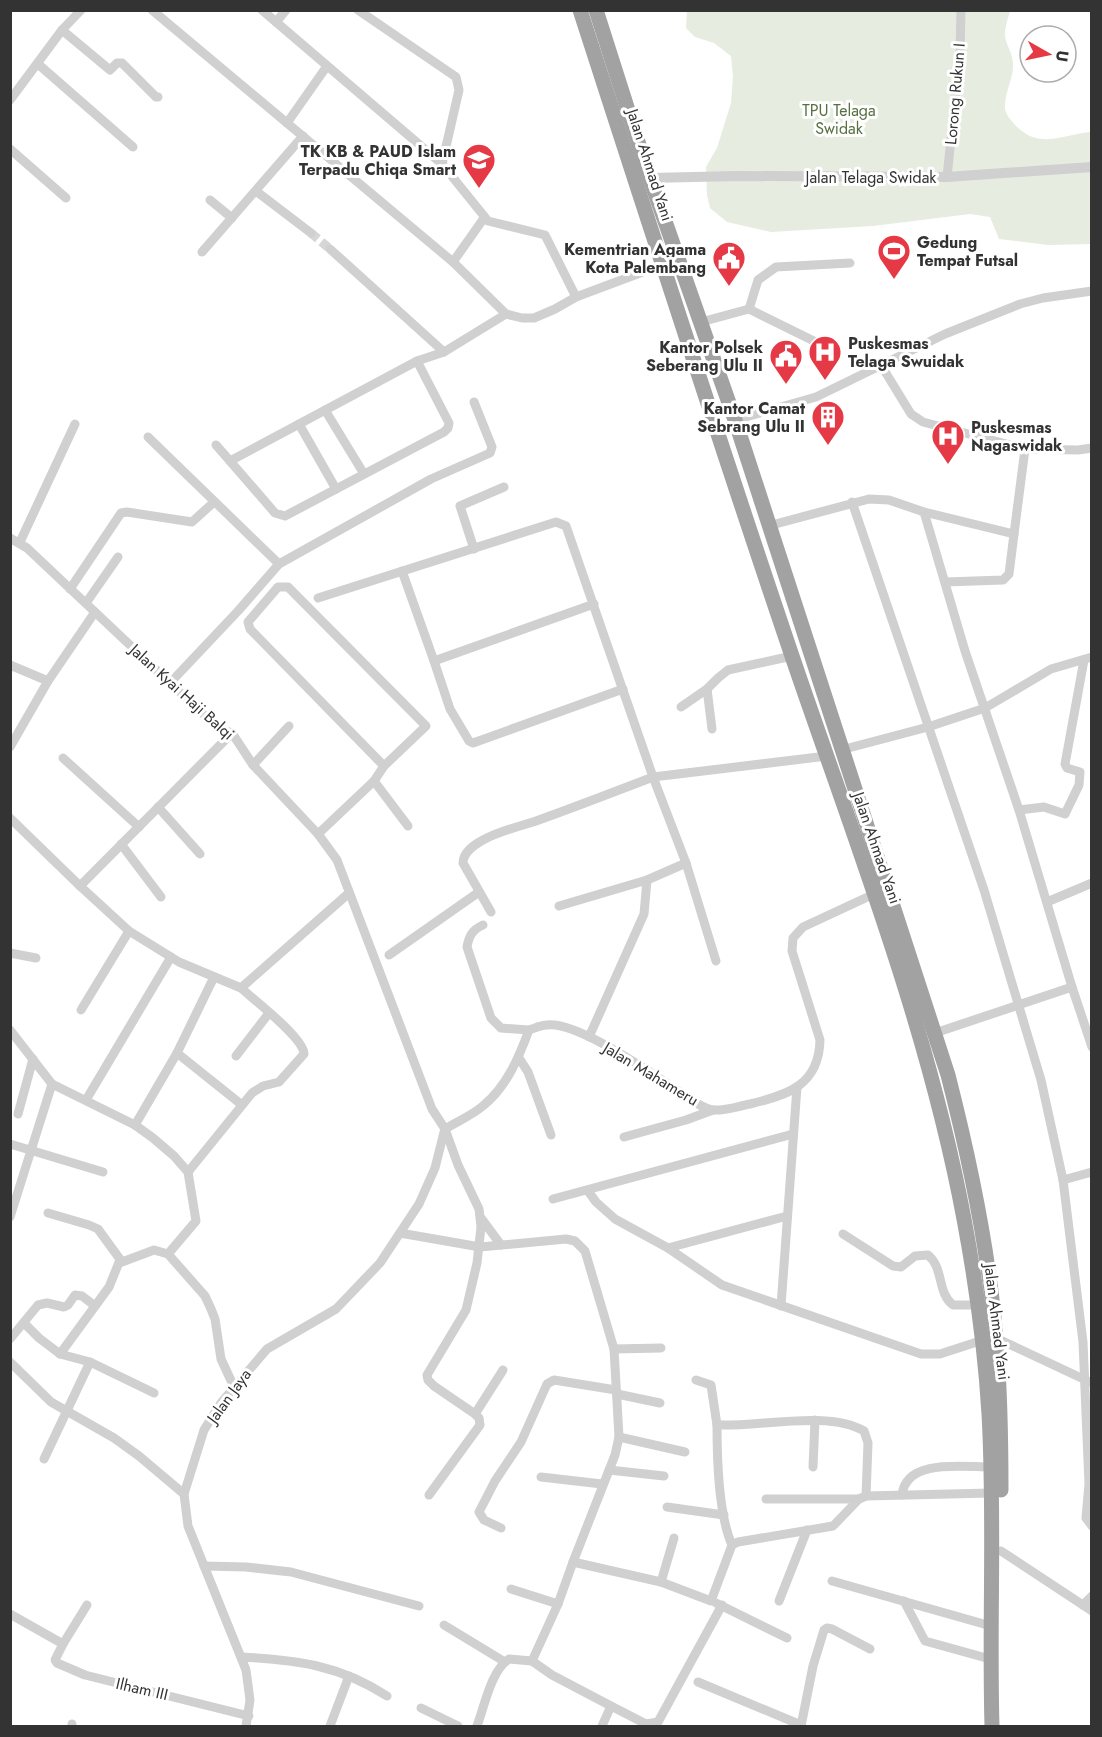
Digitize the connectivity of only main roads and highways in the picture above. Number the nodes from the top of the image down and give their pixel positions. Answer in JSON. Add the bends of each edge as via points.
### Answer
{"nodes":[{"id":1,"x":580,"y":10,"type":"edge"},
{"id":2,"x":596,"y":10,"type":"edge"},
{"id":3,"x":643,"y":179,"type":"junction"},
{"id":4,"x":834,"y":753,"type":"junction"},
{"id":5,"x":989,"y":1339,"type":"junction"},
{"id":6,"x":992,"y":1726,"type":"edge"},
{"id":7,"x":1001,"y":1726,"type":"edge"}],
"edges":[{"from":1,"to":3,"type":"highway","name":"Jalan Ahmad Yani"},
{"from":2,"to":3,"type":"highway","name":"Jalan Ahmad Yani"},
{"from":3,"to":4,"type":"highway","name":"Jalan Ahmad Yani","via":[[701,322],[735,420]]},
{"from":3,"to":4,"type":"highway","name":"Jalan Ahmad Yani","via":[[664,264],[792,656]]},
{"from":4,"to":5,"type":"highway","name":"Jalan Ahmad Yani","via":[[874,894],[935,1082],[978,1305]]},
{"from":4,"to":5,"type":"highway","name":"Jalan Ahmad Yani","via":[[935,1033],[959,1121],[973,1182]]},
{"from":5,"to":6,"type":"highway","name":"Jalan Ahmad Yani"},
{"from":5,"to":7,"type":"highway","name":"Jalan Ahmad Yani","via":[[1001,1427]]}]}
